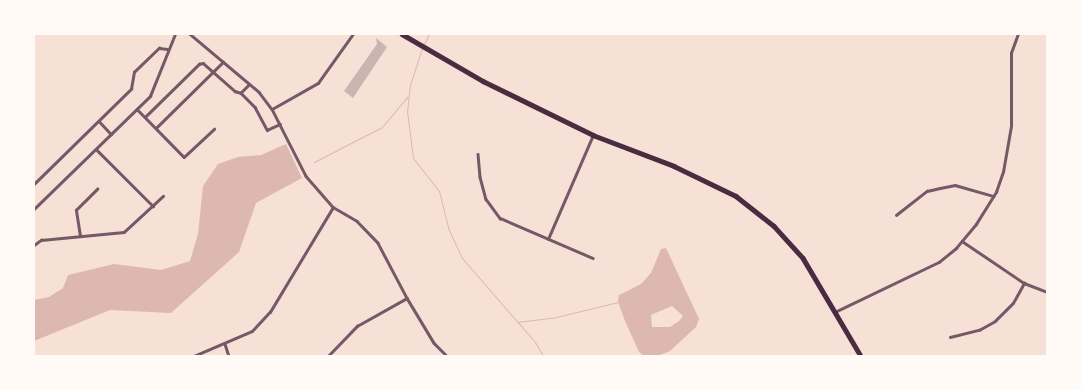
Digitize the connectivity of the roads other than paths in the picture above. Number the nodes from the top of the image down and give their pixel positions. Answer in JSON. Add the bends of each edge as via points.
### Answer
{"nodes":[{"id":1,"x":175,"y":34,"type":"edge"},
{"id":2,"x":190,"y":34,"type":"edge"},
{"id":3,"x":353,"y":34,"type":"edge"},
{"id":4,"x":402,"y":34,"type":"edge"},
{"id":5,"x":1018,"y":34,"type":"edge"},
{"id":6,"x":168,"y":49,"type":"junction"},
{"id":7,"x":223,"y":62,"type":"junction"},
{"id":8,"x":213,"y":72,"type":"junction"},
{"id":9,"x":250,"y":85,"type":"junction"},
{"id":10,"x":241,"y":93,"type":"junction"},
{"id":11,"x":137,"y":109,"type":"junction"},
{"id":12,"x":272,"y":109,"type":"junction"},
{"id":13,"x":145,"y":117,"type":"junction"},
{"id":14,"x":99,"y":121,"type":"junction"},
{"id":15,"x":280,"y":124,"type":"junction"},
{"id":16,"x":156,"y":128,"type":"junction"},
{"id":17,"x":214,"y":129,"type":"dead end"},
{"id":18,"x":111,"y":134,"type":"junction"},
{"id":19,"x":593,"y":135,"type":"junction"},
{"id":20,"x":96,"y":149,"type":"junction"},
{"id":21,"x":478,"y":154,"type":"dead end"},
{"id":22,"x":34,"y":184,"type":"edge"},
{"id":23,"x":96,"y":189,"type":"dead end"},
{"id":24,"x":163,"y":196,"type":"dead end"},
{"id":25,"x":993,"y":196,"type":"junction"},
{"id":26,"x":153,"y":206,"type":"junction"},
{"id":27,"x":34,"y":207,"type":"edge"},
{"id":28,"x":332,"y":207,"type":"junction"},
{"id":29,"x":896,"y":215,"type":"dead end"},
{"id":30,"x":80,"y":236,"type":"junction"},
{"id":31,"x":548,"y":239,"type":"junction"},
{"id":32,"x":962,"y":241,"type":"junction"},
{"id":33,"x":34,"y":245,"type":"edge"},
{"id":34,"x":593,"y":258,"type":"dead end"},
{"id":35,"x":1024,"y":283,"type":"junction"},
{"id":36,"x":1047,"y":292,"type":"edge"},
{"id":37,"x":406,"y":298,"type":"junction"},
{"id":38,"x":837,"y":311,"type":"junction"},
{"id":39,"x":950,"y":337,"type":"dead end"},
{"id":40,"x":225,"y":344,"type":"junction"},
{"id":41,"x":194,"y":356,"type":"edge"},
{"id":42,"x":229,"y":356,"type":"edge"},
{"id":43,"x":328,"y":356,"type":"edge"},
{"id":44,"x":447,"y":356,"type":"edge"},
{"id":45,"x":861,"y":356,"type":"edge"}],
"edges":[{"from":1,"to":6,"type":"street"},
{"from":2,"to":7,"type":"street"},
{"from":3,"to":12,"type":"street","via":[[318,83]]},
{"from":4,"to":19,"type":"main road","via":[[483,81]]},
{"from":5,"to":25,"type":"street","via":[[1010,59],[1010,134],[1003,172]]},
{"from":6,"to":11,"type":"street","via":[[162,73],[150,96]]},
{"from":6,"to":14,"type":"street","via":[[159,48],[134,72],[131,89]]},
{"from":7,"to":8,"type":"street"},
{"from":7,"to":9,"type":"street"},
{"from":8,"to":10,"type":"street","via":[[234,91]]},
{"from":8,"to":13,"type":"street","via":[[199,64]]},
{"from":8,"to":16,"type":"street"},
{"from":9,"to":10,"type":"street"},
{"from":9,"to":12,"type":"street"},
{"from":10,"to":15,"type":"street","via":[[255,108],[267,130]]},
{"from":11,"to":13,"type":"street"},
{"from":11,"to":18,"type":"street"},
{"from":12,"to":15,"type":"street"},
{"from":13,"to":16,"type":"street"},
{"from":14,"to":18,"type":"street"},
{"from":14,"to":22,"type":"street"},
{"from":15,"to":28,"type":"street","via":[[306,176]]},
{"from":16,"to":17,"type":"street","via":[[184,157]]},
{"from":18,"to":20,"type":"street"},
{"from":19,"to":31,"type":"street"},
{"from":19,"to":38,"type":"main road","via":[[674,166],[736,196],[774,226],[804,258]]},
{"from":20,"to":26,"type":"street"},
{"from":20,"to":27,"type":"street"},
{"from":21,"to":31,"type":"street","via":[[486,199],[500,218]]},
{"from":23,"to":30,"type":"street","via":[[76,210]]},
{"from":24,"to":26,"type":"street"},
{"from":25,"to":29,"type":"street","via":[[955,185],[927,191]]},
{"from":25,"to":32,"type":"street"},
{"from":26,"to":30,"type":"street","via":[[128,230]]},
{"from":28,"to":37,"type":"street","via":[[357,221],[378,243]]},
{"from":28,"to":40,"type":"street","via":[[270,312],[252,331]]},
{"from":30,"to":33,"type":"street","via":[[41,240]]},
{"from":31,"to":34,"type":"street"},
{"from":32,"to":35,"type":"street"},
{"from":32,"to":38,"type":"street","via":[[939,262]]},
{"from":35,"to":36,"type":"street"},
{"from":35,"to":39,"type":"street","via":[[1013,303],[996,321],[979,330]]},
{"from":37,"to":43,"type":"street","via":[[357,326]]},
{"from":37,"to":44,"type":"street","via":[[434,343]]},
{"from":38,"to":45,"type":"main road"},
{"from":40,"to":41,"type":"street"},
{"from":40,"to":42,"type":"street"}]}
